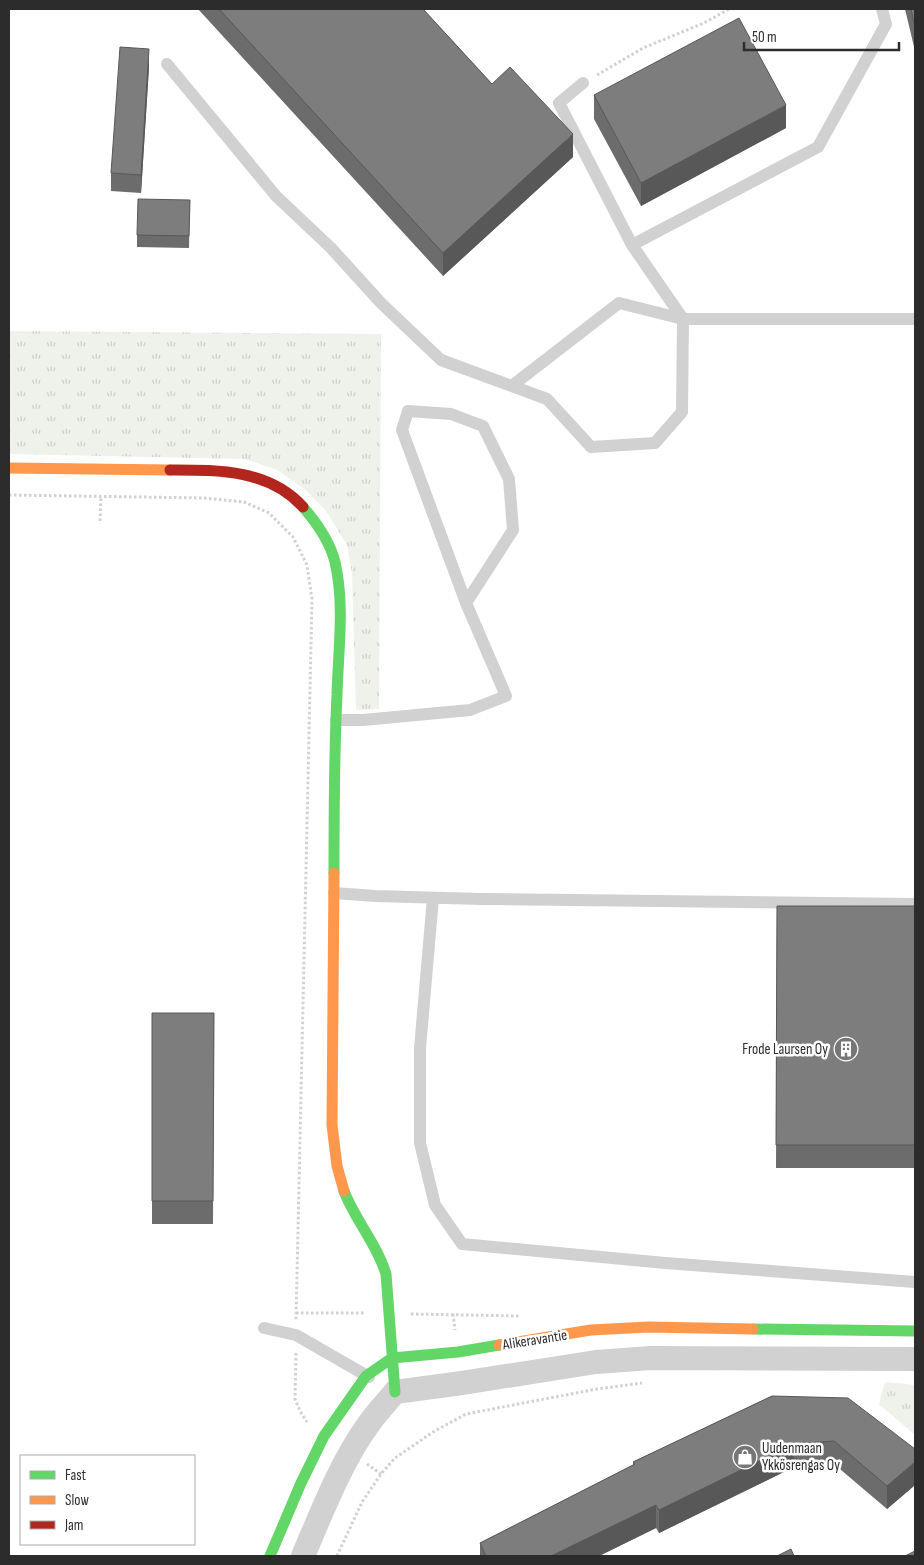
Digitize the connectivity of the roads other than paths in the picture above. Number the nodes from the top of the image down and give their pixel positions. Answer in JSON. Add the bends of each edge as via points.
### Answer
{"nodes":[{"id":1,"x":882,"y":9,"type":"edge"},
{"id":2,"x":167,"y":64,"type":"dead end"},
{"id":3,"x":583,"y":83,"type":"road end"},
{"id":4,"x":632,"y":245,"type":"junction"},
{"id":5,"x":915,"y":319,"type":"edge"},
{"id":6,"x":683,"y":320,"type":"junction"},
{"id":7,"x":513,"y":386,"type":"junction"},
{"id":8,"x":9,"y":468,"type":"edge"},
{"id":9,"x":466,"y":602,"type":"junction"},
{"id":10,"x":336,"y":720,"type":"junction"},
{"id":11,"x":334,"y":893,"type":"junction"},
{"id":12,"x":433,"y":898,"type":"junction"},
{"id":13,"x":915,"y":904,"type":"edge"},
{"id":14,"x":915,"y":1282,"type":"edge"},
{"id":15,"x":264,"y":1328,"type":"dead end"},
{"id":16,"x":915,"y":1331,"type":"edge"},
{"id":17,"x":392,"y":1358,"type":"junction"},
{"id":18,"x":915,"y":1360,"type":"edge"},
{"id":19,"x":366,"y":1376,"type":"junction"},
{"id":20,"x":395,"y":1392,"type":"junction"},
{"id":21,"x":270,"y":1556,"type":"edge"},
{"id":22,"x":303,"y":1556,"type":"edge"}],
"edges":[{"from":1,"to":4,"type":"lane","via":[[886,24],[818,147]]},
{"from":2,"to":7,"type":"lane","via":[[276,196],[441,360]]},
{"from":3,"to":4,"type":"lane","via":[[559,103]]},
{"from":4,"to":6,"type":"lane"},
{"from":5,"to":6,"type":"lane"},
{"from":6,"to":7,"type":"lane","via":[[619,304]]},
{"from":6,"to":7,"type":"lane","via":[[682,412],[654,443],[591,447],[547,399]]},
{"from":8,"to":10,"type":"street","via":[[244,473],[271,482],[297,500],[332,551],[338,583]]},
{"from":9,"to":9,"type":"lane","via":[[402,430],[408,411],[451,414],[484,426],[509,479],[513,530]]},
{"from":9,"to":10,"type":"lane","via":[[506,696],[470,710]]},
{"from":10,"to":11,"type":"street"},
{"from":11,"to":12,"type":"lane"},
{"from":11,"to":17,"type":"street","via":[[334,1150],[351,1206],[386,1272]]},
{"from":12,"to":13,"type":"lane"},
{"from":12,"to":14,"type":"lane","via":[[420,1048],[420,1143],[435,1205],[462,1244]]},
{"from":15,"to":19,"type":"lane","via":[[296,1335]]},
{"from":16,"to":17,"type":"street","name":"Alikeravantie","via":[[648,1327],[591,1330],[458,1352]]},
{"from":17,"to":19,"type":"street","name":"Alikeravantie"},
{"from":17,"to":20,"type":"street"},
{"from":18,"to":20,"type":"street","name":"Alikeravantie","via":[[651,1358],[596,1362]]},
{"from":19,"to":20,"type":"lane"},
{"from":19,"to":21,"type":"street","name":"Alikeravantie","via":[[324,1436]]},
{"from":20,"to":22,"type":"street","via":[[368,1425],[351,1453]]}]}
